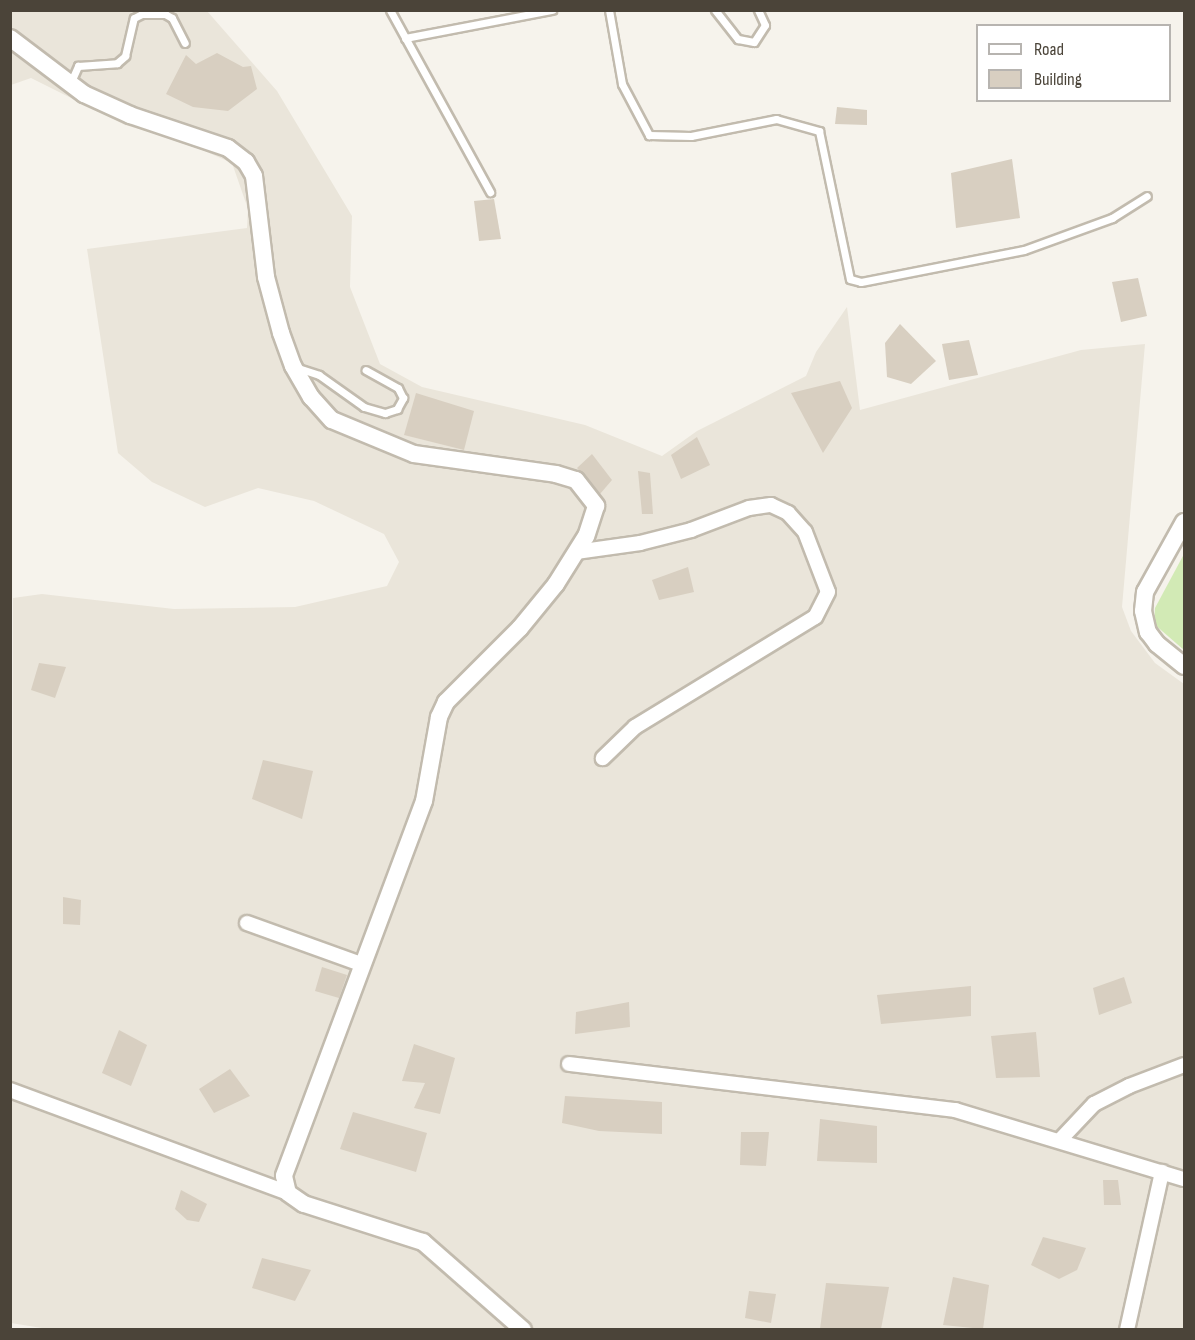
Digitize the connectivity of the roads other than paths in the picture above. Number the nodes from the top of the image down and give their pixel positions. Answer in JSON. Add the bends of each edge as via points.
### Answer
{"nodes":[{"id":1,"x":390,"y":10,"type":"edge"},
{"id":2,"x":552,"y":10,"type":"edge"},
{"id":3,"x":609,"y":10,"type":"edge"},
{"id":4,"x":715,"y":10,"type":"edge"},
{"id":5,"x":758,"y":10,"type":"edge"},
{"id":6,"x":10,"y":38,"type":"edge"},
{"id":7,"x":405,"y":38,"type":"junction"},
{"id":8,"x":185,"y":43,"type":"dead end"},
{"id":9,"x":70,"y":85,"type":"junction"},
{"id":10,"x":490,"y":192,"type":"dead end"},
{"id":11,"x":1147,"y":196,"type":"dead end"},
{"id":12,"x":293,"y":366,"type":"junction"},
{"id":13,"x":366,"y":370,"type":"dead end"},
{"id":14,"x":1185,"y":522,"type":"edge"},
{"id":15,"x":576,"y":552,"type":"junction"},
{"id":16,"x":1185,"y":666,"type":"edge"},
{"id":17,"x":603,"y":758,"type":"dead end"},
{"id":18,"x":247,"y":923,"type":"dead end"},
{"id":19,"x":361,"y":964,"type":"junction"},
{"id":20,"x":569,"y":1064,"type":"dead end"},
{"id":21,"x":1185,"y":1065,"type":"edge"},
{"id":22,"x":10,"y":1090,"type":"edge"},
{"id":23,"x":1060,"y":1140,"type":"junction"},
{"id":24,"x":1162,"y":1172,"type":"junction"},
{"id":25,"x":1185,"y":1179,"type":"edge"},
{"id":26,"x":288,"y":1193,"type":"junction"},
{"id":27,"x":523,"y":1329,"type":"edge"},
{"id":28,"x":1128,"y":1329,"type":"edge"}],
"edges":[{"from":1,"to":7,"type":"lane"},
{"from":2,"to":7,"type":"lane"},
{"from":3,"to":11,"type":"lane","via":[[622,84],[649,135],[691,136],[776,119],[819,131],[850,279],[861,282],[1023,250],[1112,219]]},
{"from":4,"to":5,"type":"lane","via":[[738,39],[754,42],[765,25]]},
{"from":6,"to":9,"type":"street"},
{"from":7,"to":10,"type":"lane"},
{"from":8,"to":9,"type":"lane","via":[[172,18],[165,14],[142,14],[134,18],[125,56],[117,63],[78,66]]},
{"from":9,"to":12,"type":"street","via":[[130,115],[228,148],[246,162],[254,176],[266,277]]},
{"from":12,"to":13,"type":"lane","via":[[319,375],[364,406],[385,412],[397,409],[403,398],[398,388]]},
{"from":12,"to":15,"type":"street","via":[[311,397],[332,420],[362,434],[414,454],[576,480],[596,506],[594,519]]},
{"from":14,"to":16,"type":"street","via":[[1146,592],[1143,611],[1148,632],[1157,644]]},
{"from":15,"to":17,"type":"street","via":[[640,543],[691,530],[749,508],[771,506],[788,513],[806,532],[828,592],[815,617],[635,727]]},
{"from":15,"to":19,"type":"street","via":[[520,628],[446,702],[434,732],[423,801]]},
{"from":18,"to":19,"type":"street"},
{"from":19,"to":26,"type":"street","via":[[284,1176]]},
{"from":20,"to":23,"type":"street","via":[[893,1100],[955,1110]]},
{"from":21,"to":23,"type":"street","via":[[1094,1104]]},
{"from":22,"to":26,"type":"street"},
{"from":23,"to":24,"type":"street"},
{"from":24,"to":25,"type":"street"},
{"from":24,"to":28,"type":"street"},
{"from":26,"to":27,"type":"street","via":[[304,1204],[423,1242]]}]}
